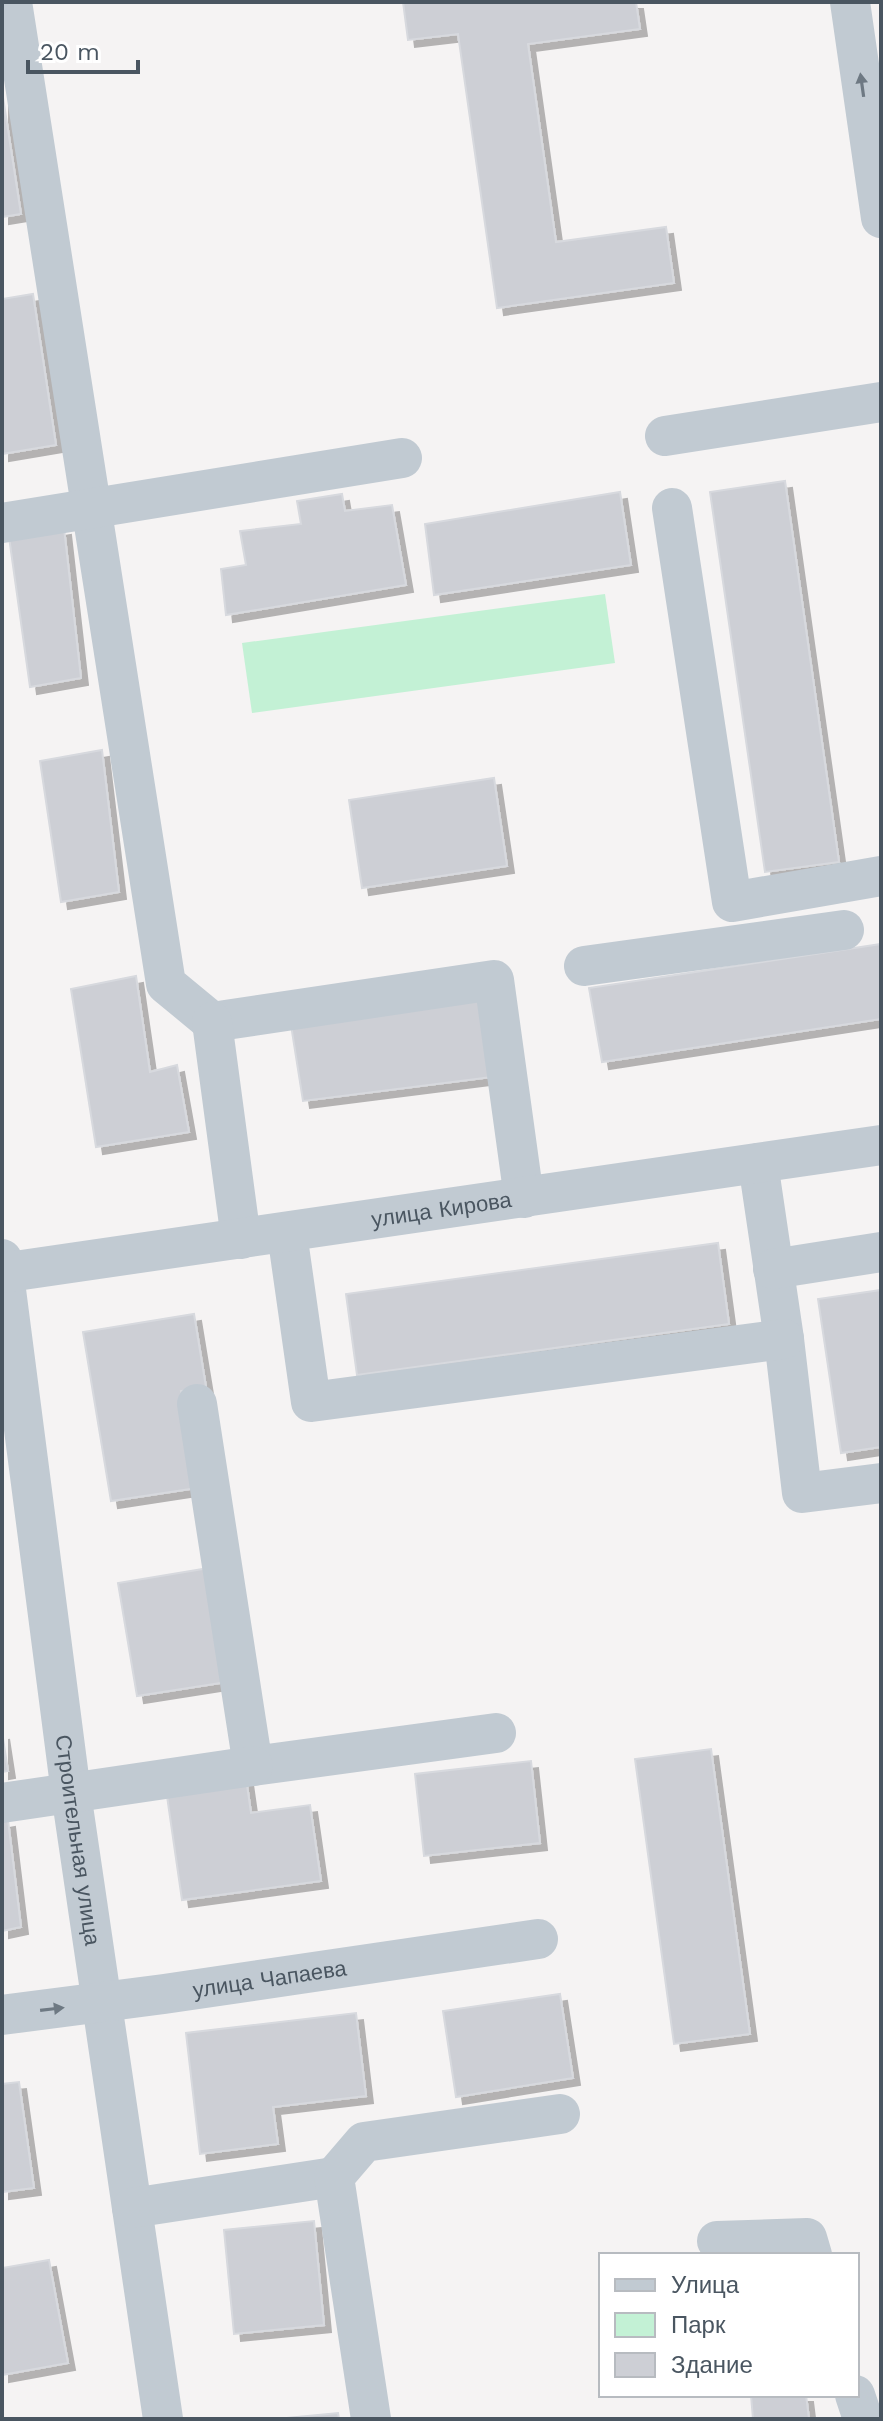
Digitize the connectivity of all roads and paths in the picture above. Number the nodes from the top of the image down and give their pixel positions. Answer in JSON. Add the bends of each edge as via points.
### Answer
{"nodes":[{"id":1,"x":12,"y":2,"type":"edge"},
{"id":2,"x":850,"y":2,"type":"edge"},
{"id":3,"x":881,"y":218,"type":"edge"},
{"id":4,"x":881,"y":402,"type":"edge"},
{"id":5,"x":665,"y":436,"type":"dead end"},
{"id":6,"x":402,"y":458,"type":"dead end"},
{"id":7,"x":672,"y":508,"type":"dead end"},
{"id":8,"x":91,"y":509,"type":"junction"},
{"id":9,"x":2,"y":523,"type":"edge"},
{"id":10,"x":881,"y":876,"type":"edge"},
{"id":11,"x":732,"y":902,"type":"junction"},
{"id":12,"x":844,"y":930,"type":"dead end"},
{"id":13,"x":707,"y":950,"type":"junction"},
{"id":14,"x":584,"y":966,"type":"dead end"},
{"id":15,"x":212,"y":1022,"type":"junction"},
{"id":16,"x":881,"y":1145,"type":"edge"},
{"id":17,"x":758,"y":1163,"type":"junction"},
{"id":18,"x":524,"y":1198,"type":"junction"},
{"id":19,"x":287,"y":1233,"type":"junction"},
{"id":20,"x":241,"y":1239,"type":"junction"},
{"id":21,"x":881,"y":1252,"type":"edge"},
{"id":22,"x":3,"y":1268,"type":"edge"},
{"id":23,"x":773,"y":1269,"type":"junction"},
{"id":24,"x":784,"y":1339,"type":"junction"},
{"id":25,"x":197,"y":1404,"type":"dead end"},
{"id":26,"x":881,"y":1483,"type":"edge"},
{"id":27,"x":496,"y":1733,"type":"dead end"},
{"id":28,"x":253,"y":1766,"type":"junction"},
{"id":29,"x":71,"y":1793,"type":"junction"},
{"id":30,"x":2,"y":1803,"type":"edge"},
{"id":31,"x":538,"y":1939,"type":"dead end"},
{"id":32,"x":102,"y":2002,"type":"junction"},
{"id":33,"x":2,"y":2015,"type":"edge"},
{"id":34,"x":560,"y":2114,"type":"dead end"},
{"id":35,"x":334,"y":2177,"type":"junction"},
{"id":36,"x":132,"y":2208,"type":"junction"},
{"id":37,"x":717,"y":2241,"type":"dead end"},
{"id":38,"x":811,"y":2253,"type":"edge"},
{"id":39,"x":856,"y":2397,"type":"edge"},
{"id":40,"x":163,"y":2419,"type":"edge"},
{"id":41,"x":371,"y":2419,"type":"edge"},
{"id":42,"x":863,"y":2419,"type":"edge"}],
"edges":[{"from":1,"to":8,"type":"street"},
{"from":3,"to":2,"type":"street","one_way":true},
{"from":4,"to":5,"type":"street"},
{"from":6,"to":8,"type":"street"},
{"from":7,"to":11,"type":"street"},
{"from":8,"to":9,"type":"street"},
{"from":8,"to":15,"type":"street","via":[[166,984]]},
{"from":10,"to":11,"type":"street"},
{"from":11,"to":13,"type":"street"},
{"from":12,"to":13,"type":"street"},
{"from":13,"to":14,"type":"street"},
{"from":15,"to":18,"type":"street","via":[[494,980]]},
{"from":15,"to":20,"type":"street"},
{"from":16,"to":17,"type":"street","name":"улица Кирова"},
{"from":17,"to":18,"type":"street","name":"улица Кирова"},
{"from":17,"to":23,"type":"street"},
{"from":18,"to":19,"type":"street","name":"улица Кирова"},
{"from":19,"to":20,"type":"street","name":"улица Кирова"},
{"from":19,"to":24,"type":"street","via":[[311,1402]]},
{"from":20,"to":22,"type":"street","name":"улица Кирова"},
{"from":21,"to":23,"type":"street"},
{"from":22,"to":29,"type":"street","name":"Строительная улица"},
{"from":23,"to":24,"type":"street"},
{"from":24,"to":26,"type":"street","via":[[802,1493]]},
{"from":25,"to":28,"type":"street"},
{"from":27,"to":28,"type":"street"},
{"from":28,"to":29,"type":"street"},
{"from":29,"to":30,"type":"street"},
{"from":29,"to":32,"type":"street","name":"Строительная улица"},
{"from":31,"to":32,"type":"street","name":"улица Чапаева"},
{"from":33,"to":32,"type":"street","name":"улица Чапаева","one_way":true},
{"from":32,"to":36,"type":"street","name":"Строительная улица"},
{"from":34,"to":35,"type":"street","via":[[364,2142]]},
{"from":35,"to":36,"type":"street"},
{"from":35,"to":41,"type":"street"},
{"from":36,"to":40,"type":"street","name":"Строительная улица"},
{"from":37,"to":38,"type":"street","via":[[807,2238]]},
{"from":39,"to":42,"type":"street"}]}
